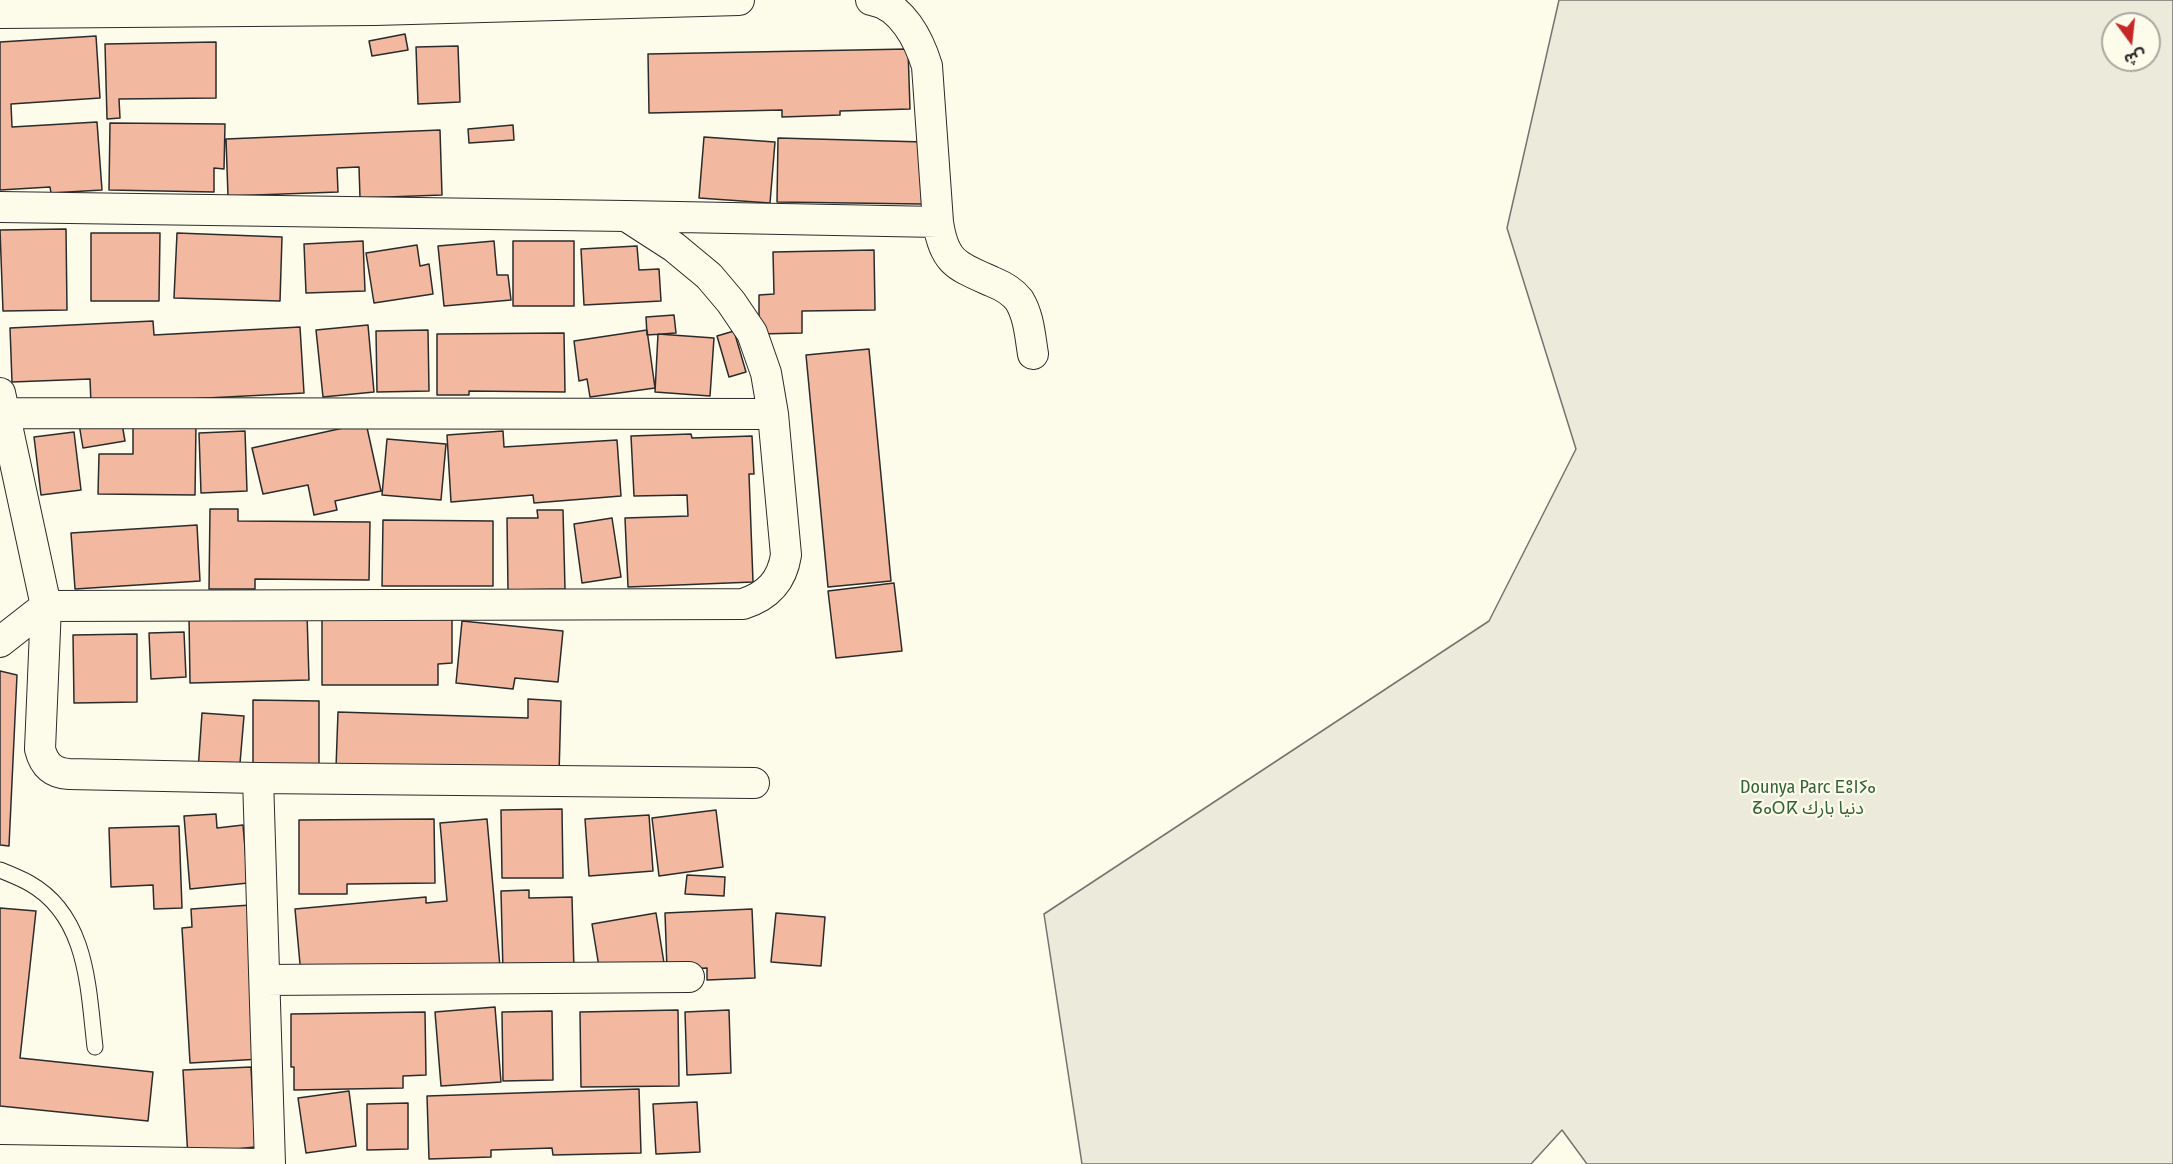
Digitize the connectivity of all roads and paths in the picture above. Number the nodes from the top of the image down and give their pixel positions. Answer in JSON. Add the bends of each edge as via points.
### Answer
{"nodes":[{"id":1,"x":739,"y":0,"type":"edge"},
{"id":2,"x":871,"y":0,"type":"edge"},
{"id":3,"x":379,"y":5,"type":"edge"},
{"id":4,"x":0,"y":13,"type":"edge"},
{"id":5,"x":0,"y":207,"type":"edge"},
{"id":6,"x":626,"y":216,"type":"junction"},
{"id":7,"x":938,"y":222,"type":"junction"},
{"id":8,"x":1033,"y":354,"type":"dead end"},
{"id":9,"x":3,"y":403,"type":"edge"},
{"id":10,"x":773,"y":414,"type":"junction"},
{"id":11,"x":46,"y":606,"type":"junction"},
{"id":12,"x":0,"y":642,"type":"edge"},
{"id":13,"x":258,"y":778,"type":"junction"},
{"id":14,"x":754,"y":783,"type":"dead end"},
{"id":15,"x":0,"y":870,"type":"edge"},
{"id":16,"x":689,"y":977,"type":"dead end"},
{"id":17,"x":265,"y":980,"type":"junction"},
{"id":18,"x":95,"y":1047,"type":"dead end"},
{"id":19,"x":0,"y":1160,"type":"edge"},
{"id":20,"x":260,"y":1164,"type":"edge"},
{"id":21,"x":270,"y":1164,"type":"edge"}],
"edges":[{"from":1,"to":3,"type":"street"},
{"from":2,"to":7,"type":"street","via":[[891,10],[908,26],[927,66]]},
{"from":3,"to":4,"type":"street"},
{"from":5,"to":6,"type":"street"},
{"from":6,"to":7,"type":"street"},
{"from":6,"to":10,"type":"street","via":[[674,247],[709,276],[731,302],[752,333],[766,373]]},
{"from":7,"to":8,"type":"street","via":[[941,243],[956,263],[1005,287],[1017,298],[1027,319]]},
{"from":9,"to":10,"type":"street"},
{"from":9,"to":11,"type":"street"},
{"from":10,"to":11,"type":"street","via":[[784,569],[768,592],[743,604]]},
{"from":11,"to":12,"type":"street"},
{"from":11,"to":13,"type":"street","via":[[40,749],[46,765],[69,774]]},
{"from":13,"to":14,"type":"street"},
{"from":13,"to":17,"type":"street"},
{"from":15,"to":18,"type":"lane","via":[[31,884],[56,904],[74,930],[86,968]]},
{"from":16,"to":17,"type":"street"},
{"from":17,"to":21,"type":"street"},
{"from":19,"to":20,"type":"street"}]}
